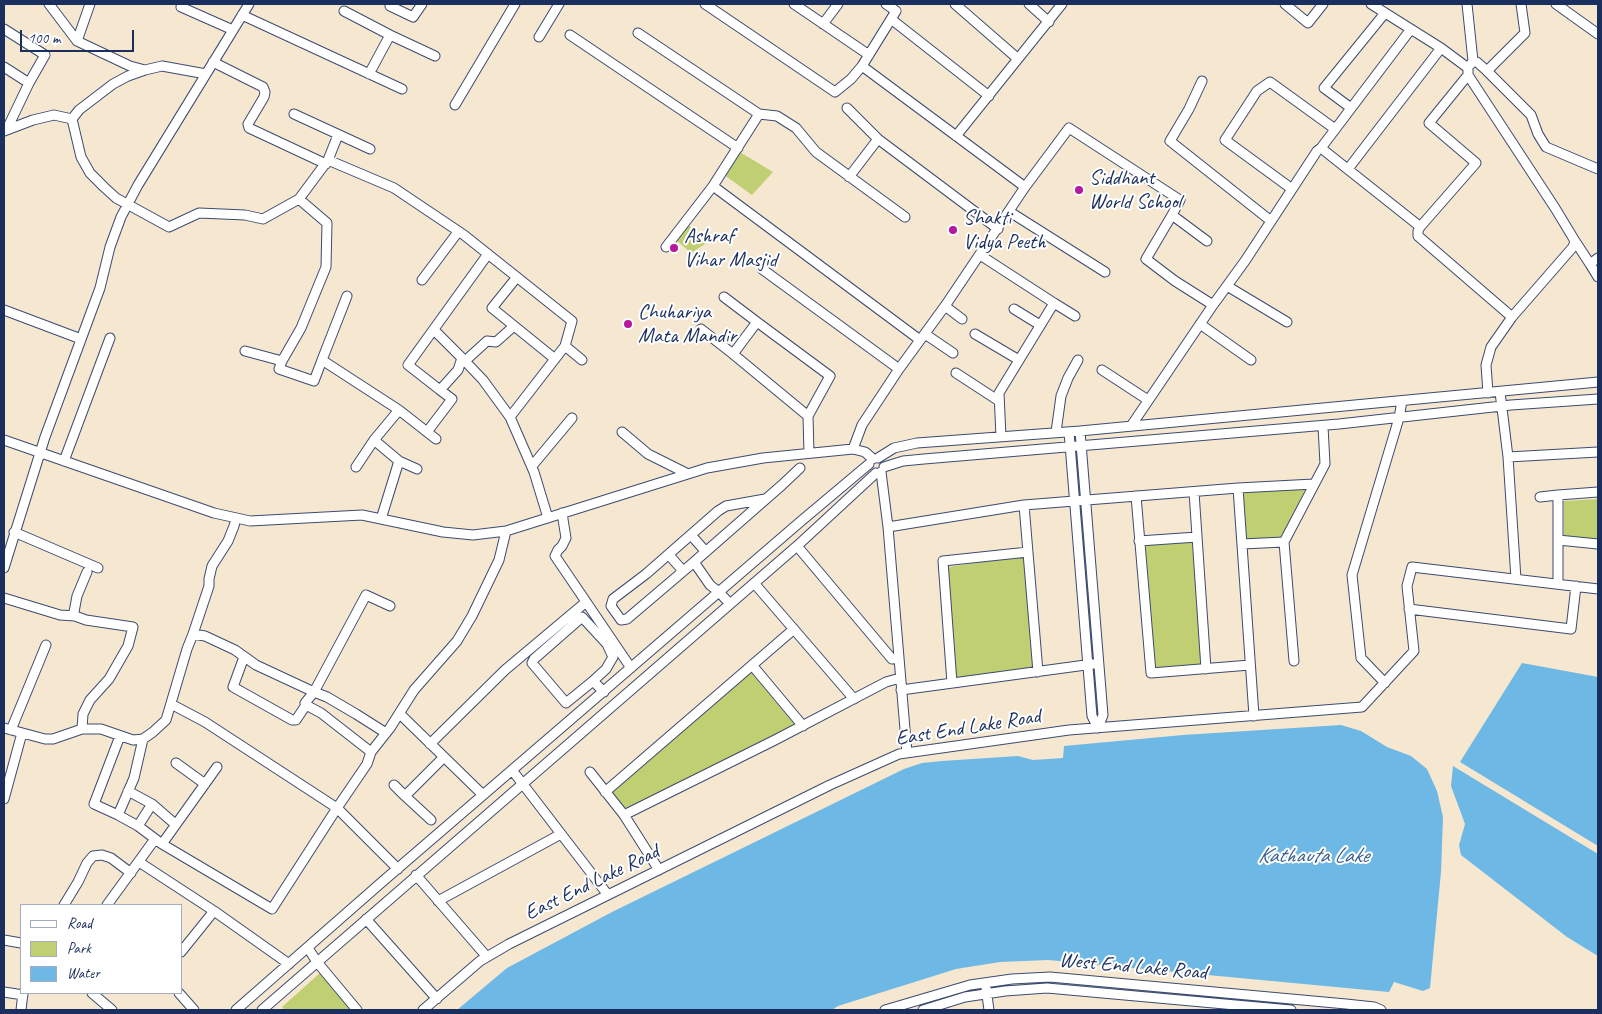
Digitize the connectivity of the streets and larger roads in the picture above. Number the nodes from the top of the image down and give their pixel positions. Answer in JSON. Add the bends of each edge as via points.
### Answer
{"nodes":[{"id":1,"x":49,"y":4,"type":"edge"},
{"id":2,"x":90,"y":4,"type":"edge"},
{"id":3,"x":182,"y":4,"type":"edge"},
{"id":4,"x":249,"y":4,"type":"edge"},
{"id":5,"x":422,"y":4,"type":"edge"},
{"id":6,"x":516,"y":4,"type":"edge"},
{"id":7,"x":559,"y":4,"type":"edge"},
{"id":8,"x":705,"y":4,"type":"edge"},
{"id":9,"x":794,"y":4,"type":"edge"},
{"id":10,"x":838,"y":4,"type":"edge"},
{"id":11,"x":886,"y":4,"type":"edge"},
{"id":12,"x":955,"y":4,"type":"edge"},
{"id":13,"x":1029,"y":4,"type":"edge"},
{"id":14,"x":1062,"y":4,"type":"edge"},
{"id":15,"x":1285,"y":4,"type":"edge"},
{"id":16,"x":1323,"y":4,"type":"edge"},
{"id":17,"x":1371,"y":4,"type":"edge"},
{"id":18,"x":1467,"y":4,"type":"edge"},
{"id":19,"x":1521,"y":4,"type":"edge"},
{"id":20,"x":1556,"y":4,"type":"edge"},
{"id":21,"x":390,"y":6,"type":"dead end"},
{"id":22,"x":344,"y":11,"type":"dead end"},
{"id":23,"x":1385,"y":13,"type":"junction"},
{"id":24,"x":242,"y":15,"type":"junction"},
{"id":25,"x":891,"y":19,"type":"junction"},
{"id":26,"x":1049,"y":22,"type":"junction"},
{"id":27,"x":823,"y":24,"type":"junction"},
{"id":28,"x":4,"y":29,"type":"edge"},
{"id":29,"x":1411,"y":29,"type":"junction"},
{"id":30,"x":233,"y":30,"type":"junction"},
{"id":31,"x":638,"y":33,"type":"dead end"},
{"id":32,"x":1598,"y":34,"type":"edge"},
{"id":33,"x":390,"y":35,"type":"junction"},
{"id":34,"x":570,"y":35,"type":"dead end"},
{"id":35,"x":539,"y":37,"type":"dead end"},
{"id":36,"x":77,"y":41,"type":"junction"},
{"id":37,"x":1441,"y":48,"type":"junction"},
{"id":38,"x":869,"y":55,"type":"junction"},
{"id":39,"x":435,"y":56,"type":"dead end"},
{"id":40,"x":1018,"y":58,"type":"junction"},
{"id":41,"x":214,"y":62,"type":"junction"},
{"id":42,"x":862,"y":66,"type":"junction"},
{"id":43,"x":4,"y":67,"type":"edge"},
{"id":44,"x":1470,"y":68,"type":"junction"},
{"id":45,"x":145,"y":70,"type":"junction"},
{"id":46,"x":1487,"y":71,"type":"junction"},
{"id":47,"x":206,"y":74,"type":"junction"},
{"id":48,"x":369,"y":74,"type":"junction"},
{"id":49,"x":1202,"y":81,"type":"dead end"},
{"id":50,"x":29,"y":83,"type":"junction"},
{"id":51,"x":402,"y":89,"type":"dead end"},
{"id":52,"x":989,"y":96,"type":"junction"},
{"id":53,"x":455,"y":105,"type":"dead end"},
{"id":54,"x":847,"y":108,"type":"dead end"},
{"id":55,"x":1351,"y":108,"type":"junction"},
{"id":56,"x":294,"y":114,"type":"dead end"},
{"id":57,"x":760,"y":114,"type":"junction"},
{"id":58,"x":72,"y":119,"type":"junction"},
{"id":59,"x":1335,"y":129,"type":"junction"},
{"id":60,"x":5,"y":130,"type":"edge"},
{"id":61,"x":338,"y":135,"type":"junction"},
{"id":62,"x":956,"y":136,"type":"junction"},
{"id":63,"x":878,"y":139,"type":"junction"},
{"id":64,"x":738,"y":148,"type":"junction"},
{"id":65,"x":1321,"y":148,"type":"junction"},
{"id":66,"x":370,"y":149,"type":"dead end"},
{"id":67,"x":327,"y":162,"type":"junction"},
{"id":68,"x":1348,"y":168,"type":"junction"},
{"id":69,"x":1598,"y":169,"type":"edge"},
{"id":70,"x":849,"y":177,"type":"junction"},
{"id":71,"x":713,"y":186,"type":"junction"},
{"id":72,"x":1025,"y":187,"type":"junction"},
{"id":73,"x":1292,"y":189,"type":"junction"},
{"id":74,"x":299,"y":199,"type":"junction"},
{"id":75,"x":127,"y":205,"type":"junction"},
{"id":76,"x":1010,"y":212,"type":"junction"},
{"id":77,"x":1172,"y":216,"type":"junction"},
{"id":78,"x":904,"y":217,"type":"dead end"},
{"id":79,"x":1271,"y":221,"type":"junction"},
{"id":80,"x":1420,"y":227,"type":"junction"},
{"id":81,"x":998,"y":229,"type":"junction"},
{"id":82,"x":458,"y":232,"type":"junction"},
{"id":83,"x":1207,"y":241,"type":"dead end"},
{"id":84,"x":1574,"y":241,"type":"junction"},
{"id":85,"x":666,"y":247,"type":"dead end"},
{"id":86,"x":488,"y":254,"type":"junction"},
{"id":87,"x":980,"y":255,"type":"junction"},
{"id":88,"x":1598,"y":258,"type":"edge"},
{"id":89,"x":1590,"y":264,"type":"junction"},
{"id":90,"x":762,"y":270,"type":"dead end"},
{"id":91,"x":1105,"y":272,"type":"dead end"},
{"id":92,"x":517,"y":277,"type":"junction"},
{"id":93,"x":1598,"y":277,"type":"edge"},
{"id":94,"x":422,"y":280,"type":"dead end"},
{"id":95,"x":1227,"y":286,"type":"junction"},
{"id":96,"x":347,"y":296,"type":"dead end"},
{"id":97,"x":724,"y":297,"type":"dead end"},
{"id":98,"x":1054,"y":303,"type":"junction"},
{"id":99,"x":1213,"y":305,"type":"junction"},
{"id":100,"x":946,"y":306,"type":"junction"},
{"id":101,"x":1014,"y":309,"type":"dead end"},
{"id":102,"x":4,"y":310,"type":"edge"},
{"id":103,"x":1075,"y":316,"type":"dead end"},
{"id":104,"x":1512,"y":317,"type":"junction"},
{"id":105,"x":962,"y":319,"type":"dead end"},
{"id":106,"x":757,"y":322,"type":"junction"},
{"id":107,"x":1286,"y":322,"type":"dead end"},
{"id":108,"x":1200,"y":324,"type":"junction"},
{"id":109,"x":514,"y":326,"type":"junction"},
{"id":110,"x":1040,"y":326,"type":"junction"},
{"id":111,"x":701,"y":329,"type":"dead end"},
{"id":112,"x":434,"y":330,"type":"junction"},
{"id":113,"x":975,"y":334,"type":"dead end"},
{"id":114,"x":923,"y":337,"type":"junction"},
{"id":115,"x":110,"y":338,"type":"dead end"},
{"id":116,"x":81,"y":339,"type":"junction"},
{"id":117,"x":565,"y":346,"type":"junction"},
{"id":118,"x":245,"y":351,"type":"dead end"},
{"id":119,"x":953,"y":353,"type":"dead end"},
{"id":120,"x":733,"y":354,"type":"junction"},
{"id":121,"x":555,"y":359,"type":"junction"},
{"id":122,"x":322,"y":360,"type":"junction"},
{"id":123,"x":463,"y":360,"type":"junction"},
{"id":124,"x":582,"y":360,"type":"dead end"},
{"id":125,"x":1019,"y":360,"type":"junction"},
{"id":126,"x":1078,"y":360,"type":"dead end"},
{"id":127,"x":1251,"y":360,"type":"dead end"},
{"id":128,"x":282,"y":361,"type":"junction"},
{"id":129,"x":899,"y":369,"type":"junction"},
{"id":130,"x":1102,"y":370,"type":"dead end"},
{"id":131,"x":956,"y":373,"type":"dead end"},
{"id":132,"x":1598,"y":382,"type":"edge"},
{"id":133,"x":440,"y":390,"type":"junction"},
{"id":134,"x":1500,"y":392,"type":"junction"},
{"id":135,"x":1488,"y":393,"type":"junction"},
{"id":136,"x":1598,"y":399,"type":"edge"},
{"id":137,"x":1148,"y":400,"type":"junction"},
{"id":138,"x":999,"y":401,"type":"junction"},
{"id":139,"x":1402,"y":401,"type":"junction"},
{"id":140,"x":1502,"y":406,"type":"junction"},
{"id":141,"x":399,"y":410,"type":"junction"},
{"id":142,"x":808,"y":416,"type":"junction"},
{"id":143,"x":510,"y":417,"type":"junction"},
{"id":144,"x":572,"y":418,"type":"dead end"},
{"id":145,"x":1399,"y":418,"type":"junction"},
{"id":146,"x":1131,"y":426,"type":"junction"},
{"id":147,"x":1322,"y":426,"type":"junction"},
{"id":148,"x":1080,"y":431,"type":"junction"},
{"id":149,"x":427,"y":432,"type":"junction"},
{"id":150,"x":622,"y":432,"type":"dead end"},
{"id":151,"x":1056,"y":432,"type":"junction"},
{"id":152,"x":1069,"y":432,"type":"junction"},
{"id":153,"x":1001,"y":437,"type":"junction"},
{"id":154,"x":436,"y":439,"type":"dead end"},
{"id":155,"x":4,"y":440,"type":"edge"},
{"id":156,"x":374,"y":440,"type":"junction"},
{"id":157,"x":1081,"y":446,"type":"junction"},
{"id":158,"x":1070,"y":447,"type":"junction"},
{"id":159,"x":853,"y":449,"type":"junction"},
{"id":160,"x":1598,"y":452,"type":"edge"},
{"id":161,"x":40,"y":453,"type":"junction"},
{"id":162,"x":809,"y":453,"type":"junction"},
{"id":163,"x":1508,"y":456,"type":"junction"},
{"id":164,"x":873,"y":460,"type":"junction"},
{"id":165,"x":64,"y":461,"type":"junction"},
{"id":166,"x":399,"y":461,"type":"junction"},
{"id":167,"x":532,"y":466,"type":"junction"},
{"id":168,"x":356,"y":467,"type":"dead end"},
{"id":169,"x":800,"y":468,"type":"dead end"},
{"id":170,"x":417,"y":470,"type":"dead end"},
{"id":171,"x":880,"y":471,"type":"junction"},
{"id":172,"x":688,"y":474,"type":"junction"},
{"id":173,"x":1314,"y":484,"type":"junction"},
{"id":174,"x":1238,"y":488,"type":"junction"},
{"id":175,"x":1194,"y":492,"type":"junction"},
{"id":176,"x":1598,"y":492,"type":"edge"},
{"id":177,"x":1558,"y":495,"type":"junction"},
{"id":178,"x":1136,"y":496,"type":"junction"},
{"id":179,"x":1540,"y":497,"type":"dead end"},
{"id":180,"x":766,"y":499,"type":"junction"},
{"id":181,"x":1085,"y":500,"type":"junction"},
{"id":182,"x":1074,"y":501,"type":"junction"},
{"id":183,"x":1024,"y":505,"type":"junction"},
{"id":184,"x":562,"y":513,"type":"junction"},
{"id":185,"x":236,"y":518,"type":"junction"},
{"id":186,"x":548,"y":518,"type":"junction"},
{"id":187,"x":381,"y":519,"type":"junction"},
{"id":188,"x":888,"y":527,"type":"junction"},
{"id":189,"x":506,"y":531,"type":"junction"},
{"id":190,"x":14,"y":532,"type":"junction"},
{"id":191,"x":691,"y":535,"type":"junction"},
{"id":192,"x":1197,"y":536,"type":"junction"},
{"id":193,"x":1558,"y":540,"type":"junction"},
{"id":194,"x":1140,"y":541,"type":"junction"},
{"id":195,"x":1284,"y":542,"type":"junction"},
{"id":196,"x":1242,"y":544,"type":"junction"},
{"id":197,"x":1598,"y":544,"type":"edge"},
{"id":198,"x":797,"y":546,"type":"junction"},
{"id":199,"x":706,"y":552,"type":"junction"},
{"id":200,"x":1028,"y":552,"type":"junction"},
{"id":201,"x":669,"y":554,"type":"junction"},
{"id":202,"x":694,"y":562,"type":"junction"},
{"id":203,"x":4,"y":568,"type":"edge"},
{"id":204,"x":98,"y":568,"type":"dead end"},
{"id":205,"x":683,"y":571,"type":"junction"},
{"id":206,"x":87,"y":572,"type":"dead end"},
{"id":207,"x":1516,"y":579,"type":"junction"},
{"id":208,"x":754,"y":583,"type":"junction"},
{"id":209,"x":1558,"y":584,"type":"junction"},
{"id":210,"x":1576,"y":586,"type":"junction"},
{"id":211,"x":1598,"y":589,"type":"edge"},
{"id":212,"x":716,"y":590,"type":"junction"},
{"id":213,"x":4,"y":598,"type":"edge"},
{"id":214,"x":586,"y":602,"type":"junction"},
{"id":215,"x":730,"y":604,"type":"junction"},
{"id":216,"x":390,"y":606,"type":"dead end"},
{"id":217,"x":1409,"y":609,"type":"junction"},
{"id":218,"x":75,"y":616,"type":"junction"},
{"id":219,"x":794,"y":629,"type":"junction"},
{"id":220,"x":193,"y":634,"type":"junction"},
{"id":221,"x":46,"y":645,"type":"dead end"},
{"id":222,"x":244,"y":656,"type":"junction"},
{"id":223,"x":899,"y":658,"type":"junction"},
{"id":224,"x":1294,"y":662,"type":"dead end"},
{"id":225,"x":1098,"y":663,"type":"junction"},
{"id":226,"x":752,"y":665,"type":"junction"},
{"id":227,"x":1088,"y":665,"type":"junction"},
{"id":228,"x":1250,"y":665,"type":"junction"},
{"id":229,"x":632,"y":668,"type":"junction"},
{"id":230,"x":1206,"y":669,"type":"junction"},
{"id":231,"x":1038,"y":672,"type":"junction"},
{"id":232,"x":900,"y":678,"type":"junction"},
{"id":233,"x":594,"y":681,"type":"junction"},
{"id":234,"x":952,"y":683,"type":"junction"},
{"id":235,"x":1384,"y":683,"type":"junction"},
{"id":236,"x":902,"y":690,"type":"junction"},
{"id":237,"x":314,"y":692,"type":"junction"},
{"id":238,"x":604,"y":692,"type":"junction"},
{"id":239,"x":854,"y":699,"type":"junction"},
{"id":240,"x":171,"y":704,"type":"junction"},
{"id":241,"x":306,"y":705,"type":"junction"},
{"id":242,"x":400,"y":714,"type":"junction"},
{"id":243,"x":1254,"y":716,"type":"junction"},
{"id":244,"x":803,"y":726,"type":"junction"},
{"id":245,"x":1098,"y":728,"type":"junction"},
{"id":246,"x":7,"y":729,"type":"edge"},
{"id":247,"x":82,"y":729,"type":"junction"},
{"id":248,"x":22,"y":733,"type":"junction"},
{"id":249,"x":386,"y":733,"type":"junction"},
{"id":250,"x":120,"y":736,"type":"junction"},
{"id":251,"x":143,"y":739,"type":"junction"},
{"id":252,"x":430,"y":744,"type":"junction"},
{"id":253,"x":371,"y":752,"type":"junction"},
{"id":254,"x":907,"y":753,"type":"junction"},
{"id":255,"x":444,"y":757,"type":"junction"},
{"id":256,"x":176,"y":763,"type":"dead end"},
{"id":257,"x":217,"y":767,"type":"dead end"},
{"id":258,"x":512,"y":770,"type":"junction"},
{"id":259,"x":590,"y":772,"type":"dead end"},
{"id":260,"x":523,"y":783,"type":"junction"},
{"id":261,"x":206,"y":784,"type":"junction"},
{"id":262,"x":394,"y":785,"type":"dead end"},
{"id":263,"x":128,"y":791,"type":"junction"},
{"id":264,"x":605,"y":792,"type":"junction"},
{"id":265,"x":483,"y":795,"type":"junction"},
{"id":266,"x":405,"y":796,"type":"junction"},
{"id":267,"x":4,"y":799,"type":"edge"},
{"id":268,"x":152,"y":804,"type":"junction"},
{"id":269,"x":337,"y":808,"type":"junction"},
{"id":270,"x":118,"y":815,"type":"junction"},
{"id":271,"x":624,"y":815,"type":"junction"},
{"id":272,"x":431,"y":820,"type":"dead end"},
{"id":273,"x":176,"y":824,"type":"junction"},
{"id":274,"x":138,"y":826,"type":"junction"},
{"id":275,"x":562,"y":834,"type":"junction"},
{"id":276,"x":158,"y":842,"type":"junction"},
{"id":277,"x":139,"y":862,"type":"junction"},
{"id":278,"x":398,"y":869,"type":"junction"},
{"id":279,"x":659,"y":870,"type":"junction"},
{"id":280,"x":131,"y":873,"type":"junction"},
{"id":281,"x":416,"y":875,"type":"junction"},
{"id":282,"x":608,"y":895,"type":"junction"},
{"id":283,"x":438,"y":900,"type":"junction"},
{"id":284,"x":65,"y":904,"type":"edge"},
{"id":285,"x":108,"y":904,"type":"edge"},
{"id":286,"x":214,"y":911,"type":"junction"},
{"id":287,"x":366,"y":919,"type":"junction"},
{"id":288,"x":4,"y":940,"type":"edge"},
{"id":289,"x":20,"y":943,"type":"edge"},
{"id":290,"x":308,"y":948,"type":"junction"},
{"id":291,"x":182,"y":951,"type":"edge"},
{"id":292,"x":487,"y":957,"type":"junction"},
{"id":293,"x":317,"y":962,"type":"junction"},
{"id":294,"x":289,"y":964,"type":"junction"},
{"id":295,"x":985,"y":983,"type":"junction"},
{"id":296,"x":4,"y":992,"type":"edge"},
{"id":297,"x":987,"y":993,"type":"junction"},
{"id":298,"x":20,"y":994,"type":"edge"},
{"id":299,"x":23,"y":994,"type":"edge"},
{"id":300,"x":93,"y":994,"type":"edge"},
{"id":301,"x":180,"y":994,"type":"edge"},
{"id":302,"x":437,"y":998,"type":"junction"},
{"id":303,"x":272,"y":1007,"type":"edge"},
{"id":304,"x":21,"y":1010,"type":"edge"},
{"id":305,"x":112,"y":1010,"type":"edge"},
{"id":306,"x":194,"y":1010,"type":"edge"},
{"id":307,"x":236,"y":1010,"type":"edge"},
{"id":308,"x":262,"y":1010,"type":"edge"},
{"id":309,"x":357,"y":1010,"type":"edge"},
{"id":310,"x":423,"y":1010,"type":"edge"},
{"id":311,"x":885,"y":1010,"type":"edge"},
{"id":312,"x":922,"y":1010,"type":"edge"},
{"id":313,"x":989,"y":1010,"type":"edge"},
{"id":314,"x":1291,"y":1010,"type":"edge"},
{"id":315,"x":1375,"y":1010,"type":"edge"}],
"edges":[{"from":1,"to":36,"type":"street"},
{"from":2,"to":36,"type":"street"},
{"from":3,"to":30,"type":"street","via":[[181,7]]},
{"from":4,"to":24,"type":"street"},
{"from":5,"to":21,"type":"street","via":[[413,16]]},
{"from":6,"to":53,"type":"street"},
{"from":7,"to":35,"type":"street"},
{"from":8,"to":42,"type":"street","via":[[835,92]]},
{"from":9,"to":27,"type":"street"},
{"from":10,"to":27,"type":"street"},
{"from":11,"to":25,"type":"street","via":[[896,11]]},
{"from":12,"to":40,"type":"street"},
{"from":13,"to":26,"type":"street"},
{"from":14,"to":26,"type":"street"},
{"from":15,"to":16,"type":"street","via":[[1308,23]]},
{"from":17,"to":23,"type":"street"},
{"from":18,"to":44,"type":"street"},
{"from":19,"to":46,"type":"street","via":[[1524,33]]},
{"from":20,"to":32,"type":"street"},
{"from":22,"to":33,"type":"street"},
{"from":23,"to":29,"type":"street"},
{"from":23,"to":55,"type":"street","via":[[1324,88]]},
{"from":24,"to":30,"type":"street"},
{"from":24,"to":48,"type":"street"},
{"from":25,"to":38,"type":"street"},
{"from":25,"to":52,"type":"street"},
{"from":26,"to":40,"type":"street"},
{"from":27,"to":38,"type":"street"},
{"from":28,"to":50,"type":"street","via":[[45,55]]},
{"from":29,"to":37,"type":"street"},
{"from":29,"to":55,"type":"street"},
{"from":30,"to":41,"type":"street"},
{"from":31,"to":57,"type":"street"},
{"from":33,"to":39,"type":"street"},
{"from":33,"to":48,"type":"street"},
{"from":34,"to":64,"type":"street"},
{"from":36,"to":45,"type":"street"},
{"from":37,"to":44,"type":"street"},
{"from":37,"to":68,"type":"street"},
{"from":38,"to":42,"type":"street"},
{"from":40,"to":52,"type":"street"},
{"from":41,"to":47,"type":"street"},
{"from":41,"to":67,"type":"street","via":[[263,88],[264,96],[248,124],[249,128]]},
{"from":42,"to":62,"type":"street"},
{"from":43,"to":50,"type":"street"},
{"from":44,"to":46,"type":"street","via":[[1477,62]]},
{"from":44,"to":80,"type":"street","via":[[1429,123],[1476,163]]},
{"from":44,"to":84,"type":"street"},
{"from":45,"to":47,"type":"street","via":[[162,66]]},
{"from":45,"to":58,"type":"street","via":[[113,84]]},
{"from":46,"to":69,"type":"street","via":[[1531,115],[1546,147]]},
{"from":47,"to":75,"type":"street"},
{"from":48,"to":51,"type":"street"},
{"from":49,"to":79,"type":"street","via":[[1170,141]]},
{"from":50,"to":60,"type":"street"},
{"from":52,"to":62,"type":"street"},
{"from":54,"to":63,"type":"street"},
{"from":55,"to":59,"type":"street"},
{"from":56,"to":61,"type":"street"},
{"from":57,"to":64,"type":"street"},
{"from":57,"to":70,"type":"street","via":[[777,116],[796,128],[816,152]]},
{"from":58,"to":60,"type":"street","via":[[54,115]]},
{"from":58,"to":75,"type":"street","via":[[81,157],[90,173]]},
{"from":59,"to":65,"type":"street"},
{"from":59,"to":73,"type":"street","via":[[1270,82],[1257,91],[1226,140]]},
{"from":61,"to":66,"type":"street"},
{"from":61,"to":67,"type":"street"},
{"from":62,"to":72,"type":"street"},
{"from":63,"to":70,"type":"street"},
{"from":63,"to":81,"type":"street"},
{"from":64,"to":71,"type":"street"},
{"from":65,"to":68,"type":"street"},
{"from":65,"to":73,"type":"street"},
{"from":67,"to":74,"type":"street"},
{"from":67,"to":82,"type":"street","via":[[394,188]]},
{"from":68,"to":80,"type":"street"},
{"from":70,"to":78,"type":"street"},
{"from":71,"to":85,"type":"street"},
{"from":71,"to":114,"type":"street"},
{"from":72,"to":76,"type":"street"},
{"from":72,"to":77,"type":"street","via":[[1069,128],[1180,200]]},
{"from":73,"to":79,"type":"street"},
{"from":74,"to":75,"type":"street","via":[[263,219],[200,213],[169,227]]},
{"from":74,"to":128,"type":"street","via":[[327,223],[326,267],[301,328]]},
{"from":75,"to":116,"type":"street"},
{"from":76,"to":81,"type":"street"},
{"from":76,"to":91,"type":"street"},
{"from":77,"to":83,"type":"street"},
{"from":77,"to":99,"type":"street","via":[[1146,259]]},
{"from":79,"to":95,"type":"street"},
{"from":80,"to":104,"type":"street","via":[[1418,236]]},
{"from":81,"to":87,"type":"street"},
{"from":82,"to":86,"type":"street"},
{"from":82,"to":94,"type":"street"},
{"from":84,"to":89,"type":"street"},
{"from":84,"to":104,"type":"street","via":[[1566,256]]},
{"from":86,"to":92,"type":"street"},
{"from":86,"to":112,"type":"street"},
{"from":87,"to":98,"type":"street"},
{"from":87,"to":100,"type":"street"},
{"from":88,"to":89,"type":"street"},
{"from":89,"to":93,"type":"street"},
{"from":90,"to":129,"type":"street"},
{"from":92,"to":109,"type":"street","via":[[492,308]]},
{"from":92,"to":117,"type":"street","via":[[572,321]]},
{"from":95,"to":99,"type":"street"},
{"from":95,"to":107,"type":"street"},
{"from":96,"to":122,"type":"street"},
{"from":97,"to":106,"type":"street"},
{"from":98,"to":103,"type":"street"},
{"from":98,"to":110,"type":"street"},
{"from":99,"to":108,"type":"street"},
{"from":100,"to":105,"type":"street"},
{"from":100,"to":114,"type":"street"},
{"from":101,"to":110,"type":"street"},
{"from":102,"to":116,"type":"street"},
{"from":104,"to":135,"type":"street","via":[[1487,355]]},
{"from":106,"to":120,"type":"street"},
{"from":106,"to":142,"type":"street","via":[[830,376]]},
{"from":108,"to":127,"type":"street"},
{"from":108,"to":137,"type":"street"},
{"from":109,"to":121,"type":"street"},
{"from":109,"to":123,"type":"street","via":[[496,342],[487,341]]},
{"from":110,"to":125,"type":"street"},
{"from":111,"to":120,"type":"street"},
{"from":112,"to":123,"type":"street"},
{"from":112,"to":133,"type":"street","via":[[408,365]]},
{"from":113,"to":125,"type":"street"},
{"from":114,"to":119,"type":"street"},
{"from":114,"to":129,"type":"street"},
{"from":115,"to":165,"type":"street"},
{"from":116,"to":161,"type":"street"},
{"from":117,"to":121,"type":"street"},
{"from":117,"to":124,"type":"street"},
{"from":118,"to":128,"type":"street"},
{"from":120,"to":142,"type":"street"},
{"from":121,"to":143,"type":"street"},
{"from":122,"to":128,"type":"street","via":[[314,381],[279,369]]},
{"from":122,"to":141,"type":"street"},
{"from":123,"to":133,"type":"street"},
{"from":123,"to":143,"type":"street","via":[[483,380]]},
{"from":125,"to":138,"type":"street","via":[[1000,392]]},
{"from":126,"to":151,"type":"street","via":[[1061,396]]},
{"from":129,"to":159,"type":"street","via":[[862,426]]},
{"from":130,"to":137,"type":"street"},
{"from":131,"to":138,"type":"street"},
{"from":132,"to":134,"type":"street"},
{"from":133,"to":149,"type":"street","via":[[452,399]]},
{"from":134,"to":135,"type":"street"},
{"from":134,"to":140,"type":"street"},
{"from":135,"to":139,"type":"street"},
{"from":136,"to":140,"type":"street"},
{"from":137,"to":146,"type":"street"},
{"from":138,"to":153,"type":"street"},
{"from":139,"to":145,"type":"street"},
{"from":139,"to":146,"type":"street"},
{"from":140,"to":145,"type":"street"},
{"from":140,"to":163,"type":"street"},
{"from":141,"to":149,"type":"street"},
{"from":141,"to":156,"type":"street"},
{"from":142,"to":162,"type":"street"},
{"from":143,"to":167,"type":"street"},
{"from":144,"to":167,"type":"street"},
{"from":145,"to":147,"type":"street"},
{"from":145,"to":235,"type":"street","via":[[1352,575],[1361,658]]},
{"from":146,"to":148,"type":"street"},
{"from":147,"to":157,"type":"street"},
{"from":147,"to":173,"type":"street","via":[[1325,464]]},
{"from":148,"to":152,"type":"street"},
{"from":148,"to":157,"type":"street"},
{"from":149,"to":154,"type":"street"},
{"from":150,"to":172,"type":"street","via":[[648,454]]},
{"from":151,"to":152,"type":"street"},
{"from":151,"to":153,"type":"street"},
{"from":152,"to":158,"type":"street"},
{"from":153,"to":164,"type":"street","via":[[917,443],[894,448]]},
{"from":155,"to":161,"type":"street"},
{"from":156,"to":166,"type":"street"},
{"from":156,"to":168,"type":"street"},
{"from":157,"to":158,"type":"street"},
{"from":157,"to":181,"type":"street"},
{"from":158,"to":171,"type":"street","via":[[903,461]]},
{"from":158,"to":182,"type":"street"},
{"from":159,"to":162,"type":"street"},
{"from":159,"to":164,"type":"street","via":[[865,452]]},
{"from":160,"to":163,"type":"street"},
{"from":161,"to":165,"type":"street"},
{"from":161,"to":190,"type":"street"},
{"from":162,"to":172,"type":"street","via":[[763,458]]},
{"from":163,"to":207,"type":"street"},
{"from":164,"to":171,"type":"street","via":[[871,471]]},
{"from":164,"to":171,"type":"street","via":[[883,461]]},
{"from":164,"to":212,"type":"street"},
{"from":165,"to":185,"type":"street"},
{"from":166,"to":170,"type":"street"},
{"from":166,"to":187,"type":"street"},
{"from":167,"to":186,"type":"street"},
{"from":169,"to":180,"type":"street"},
{"from":171,"to":188,"type":"street"},
{"from":171,"to":198,"type":"street"},
{"from":172,"to":184,"type":"street"},
{"from":173,"to":174,"type":"street"},
{"from":173,"to":195,"type":"street"},
{"from":174,"to":175,"type":"street"},
{"from":174,"to":196,"type":"street"},
{"from":175,"to":178,"type":"street"},
{"from":175,"to":192,"type":"street"},
{"from":176,"to":177,"type":"street"},
{"from":177,"to":179,"type":"street"},
{"from":177,"to":193,"type":"street"},
{"from":178,"to":181,"type":"street"},
{"from":178,"to":194,"type":"street"},
{"from":180,"to":191,"type":"street","via":[[726,506]]},
{"from":180,"to":199,"type":"street"},
{"from":181,"to":182,"type":"street"},
{"from":181,"to":225,"type":"street"},
{"from":182,"to":183,"type":"street"},
{"from":182,"to":227,"type":"street"},
{"from":183,"to":188,"type":"street"},
{"from":183,"to":200,"type":"street"},
{"from":184,"to":186,"type":"street"},
{"from":184,"to":214,"type":"street","via":[[566,538],[555,556]]},
{"from":185,"to":187,"type":"street","via":[[274,521],[362,515]]},
{"from":185,"to":220,"type":"street","via":[[228,541],[212,566]]},
{"from":186,"to":189,"type":"street"},
{"from":187,"to":189,"type":"street","via":[[473,536]]},
{"from":188,"to":223,"type":"street"},
{"from":189,"to":242,"type":"street","via":[[499,560],[472,616],[457,641],[414,690]]},
{"from":190,"to":203,"type":"street"},
{"from":190,"to":204,"type":"street"},
{"from":191,"to":199,"type":"street"},
{"from":191,"to":201,"type":"street"},
{"from":192,"to":194,"type":"street"},
{"from":192,"to":230,"type":"street"},
{"from":193,"to":197,"type":"street"},
{"from":193,"to":209,"type":"street"},
{"from":194,"to":230,"type":"street","via":[[1151,673]]},
{"from":195,"to":196,"type":"street"},
{"from":195,"to":224,"type":"street"},
{"from":196,"to":228,"type":"street"},
{"from":198,"to":208,"type":"street"},
{"from":198,"to":223,"type":"street","via":[[892,659]]},
{"from":199,"to":202,"type":"street"},
{"from":200,"to":231,"type":"street"},
{"from":200,"to":234,"type":"street","via":[[943,562]]},
{"from":201,"to":205,"type":"street"},
{"from":201,"to":205,"type":"street","via":[[613,600],[611,606],[621,620]]},
{"from":202,"to":205,"type":"street"},
{"from":202,"to":212,"type":"street"},
{"from":206,"to":218,"type":"street"},
{"from":207,"to":209,"type":"street"},
{"from":207,"to":217,"type":"street","name":"East End Lake Road","via":[[1412,567],[1407,586]]},
{"from":208,"to":215,"type":"street"},
{"from":208,"to":219,"type":"street"},
{"from":209,"to":210,"type":"street"},
{"from":210,"to":211,"type":"street"},
{"from":210,"to":217,"type":"street","via":[[1571,629]]},
{"from":212,"to":215,"type":"street"},
{"from":212,"to":229,"type":"street"},
{"from":213,"to":218,"type":"street","via":[[60,615]]},
{"from":214,"to":229,"type":"street"},
{"from":214,"to":252,"type":"street","via":[[505,670]]},
{"from":215,"to":260,"type":"street"},
{"from":216,"to":237,"type":"street","via":[[366,595]]},
{"from":217,"to":235,"type":"street","name":"East End Lake Road","via":[[1414,651]]},
{"from":218,"to":247,"type":"street","via":[[133,627],[128,646],[83,714]]},
{"from":219,"to":226,"type":"street"},
{"from":219,"to":239,"type":"street"},
{"from":220,"to":222,"type":"street","via":[[205,636]]},
{"from":220,"to":240,"type":"street"},
{"from":221,"to":246,"type":"street"},
{"from":222,"to":237,"type":"street","via":[[256,665]]},
{"from":222,"to":241,"type":"street","via":[[232,687],[292,720],[296,720]]},
{"from":223,"to":232,"type":"street"},
{"from":225,"to":227,"type":"street"},
{"from":225,"to":245,"type":"street","via":[[1103,715]]},
{"from":226,"to":244,"type":"street"},
{"from":226,"to":264,"type":"street"},
{"from":227,"to":231,"type":"street"},
{"from":227,"to":245,"type":"street","via":[[1092,716]]},
{"from":228,"to":230,"type":"street"},
{"from":228,"to":243,"type":"street"},
{"from":229,"to":238,"type":"street"},
{"from":231,"to":234,"type":"street"},
{"from":232,"to":236,"type":"street"},
{"from":232,"to":239,"type":"street"},
{"from":233,"to":233,"type":"street","via":[[613,657],[607,644],[582,617],[532,663],[566,703]]},
{"from":233,"to":238,"type":"street"},
{"from":234,"to":236,"type":"street"},
{"from":235,"to":243,"type":"street","name":"East End Lake Road","via":[[1362,707]]},
{"from":236,"to":254,"type":"street"},
{"from":237,"to":241,"type":"street"},
{"from":237,"to":249,"type":"street","via":[[349,709]]},
{"from":238,"to":258,"type":"street"},
{"from":239,"to":244,"type":"street"},
{"from":240,"to":251,"type":"street","via":[[166,720]]},
{"from":240,"to":269,"type":"street","via":[[205,722]]},
{"from":241,"to":253,"type":"street"},
{"from":242,"to":249,"type":"street"},
{"from":242,"to":252,"type":"street"},
{"from":243,"to":245,"type":"street","name":"East End Lake Road"},
{"from":244,"to":271,"type":"street"},
{"from":245,"to":254,"type":"street","name":"East End Lake Road"},
{"from":246,"to":248,"type":"street"},
{"from":247,"to":248,"type":"street","via":[[53,739]]},
{"from":247,"to":250,"type":"street"},
{"from":248,"to":267,"type":"street"},
{"from":249,"to":253,"type":"street"},
{"from":250,"to":251,"type":"street"},
{"from":250,"to":270,"type":"street","via":[[94,804]]},
{"from":251,"to":263,"type":"street"},
{"from":252,"to":255,"type":"street"},
{"from":253,"to":269,"type":"street","via":[[367,764]]},
{"from":254,"to":279,"type":"street","name":"East End Lake Road","via":[[830,785]]},
{"from":255,"to":265,"type":"street"},
{"from":255,"to":266,"type":"street"},
{"from":256,"to":261,"type":"street"},
{"from":257,"to":261,"type":"street"},
{"from":258,"to":260,"type":"street"},
{"from":258,"to":265,"type":"street"},
{"from":259,"to":264,"type":"street"},
{"from":260,"to":275,"type":"street"},
{"from":260,"to":281,"type":"street"},
{"from":261,"to":273,"type":"street"},
{"from":262,"to":266,"type":"street"},
{"from":263,"to":268,"type":"street"},
{"from":263,"to":270,"type":"street"},
{"from":264,"to":271,"type":"street"},
{"from":265,"to":278,"type":"street"},
{"from":266,"to":272,"type":"street"},
{"from":268,"to":273,"type":"street"},
{"from":268,"to":274,"type":"street"},
{"from":269,"to":276,"type":"street","via":[[272,909]]},
{"from":269,"to":278,"type":"street"},
{"from":270,"to":274,"type":"street"},
{"from":271,"to":279,"type":"street"},
{"from":273,"to":276,"type":"street"},
{"from":274,"to":276,"type":"street"},
{"from":275,"to":282,"type":"street"},
{"from":275,"to":283,"type":"street"},
{"from":276,"to":277,"type":"street"},
{"from":277,"to":280,"type":"street"},
{"from":277,"to":286,"type":"street"},
{"from":278,"to":290,"type":"street"},
{"from":279,"to":282,"type":"street","name":"East End Lake Road"},
{"from":280,"to":284,"type":"street","via":[[111,858],[93,856]]},
{"from":280,"to":285,"type":"street"},
{"from":281,"to":283,"type":"street"},
{"from":281,"to":287,"type":"street"},
{"from":282,"to":292,"type":"street","name":"East End Lake Road"},
{"from":283,"to":292,"type":"street"},
{"from":286,"to":291,"type":"street"},
{"from":286,"to":294,"type":"street"},
{"from":287,"to":293,"type":"street"},
{"from":287,"to":302,"type":"street"},
{"from":288,"to":289,"type":"street"},
{"from":290,"to":293,"type":"street"},
{"from":290,"to":294,"type":"street"},
{"from":292,"to":302,"type":"street","name":"East End Lake Road"},
{"from":293,"to":303,"type":"street"},
{"from":293,"to":309,"type":"street"},
{"from":294,"to":307,"type":"street"},
{"from":295,"to":297,"type":"street"},
{"from":295,"to":311,"type":"street","name":"West End Lake Road"},
{"from":295,"to":315,"type":"street","name":"West End Lake Road","via":[[1050,977]]},
{"from":296,"to":298,"type":"street"},
{"from":297,"to":312,"type":"street","name":"West End Lake Road"},
{"from":297,"to":313,"type":"street"},
{"from":297,"to":314,"type":"street","name":"West End Lake Road","via":[[1047,988]]},
{"from":299,"to":304,"type":"street"},
{"from":300,"to":305,"type":"street"},
{"from":301,"to":306,"type":"street"},
{"from":302,"to":310,"type":"street","name":"East End Lake Road"},
{"from":303,"to":308,"type":"street"}]}
